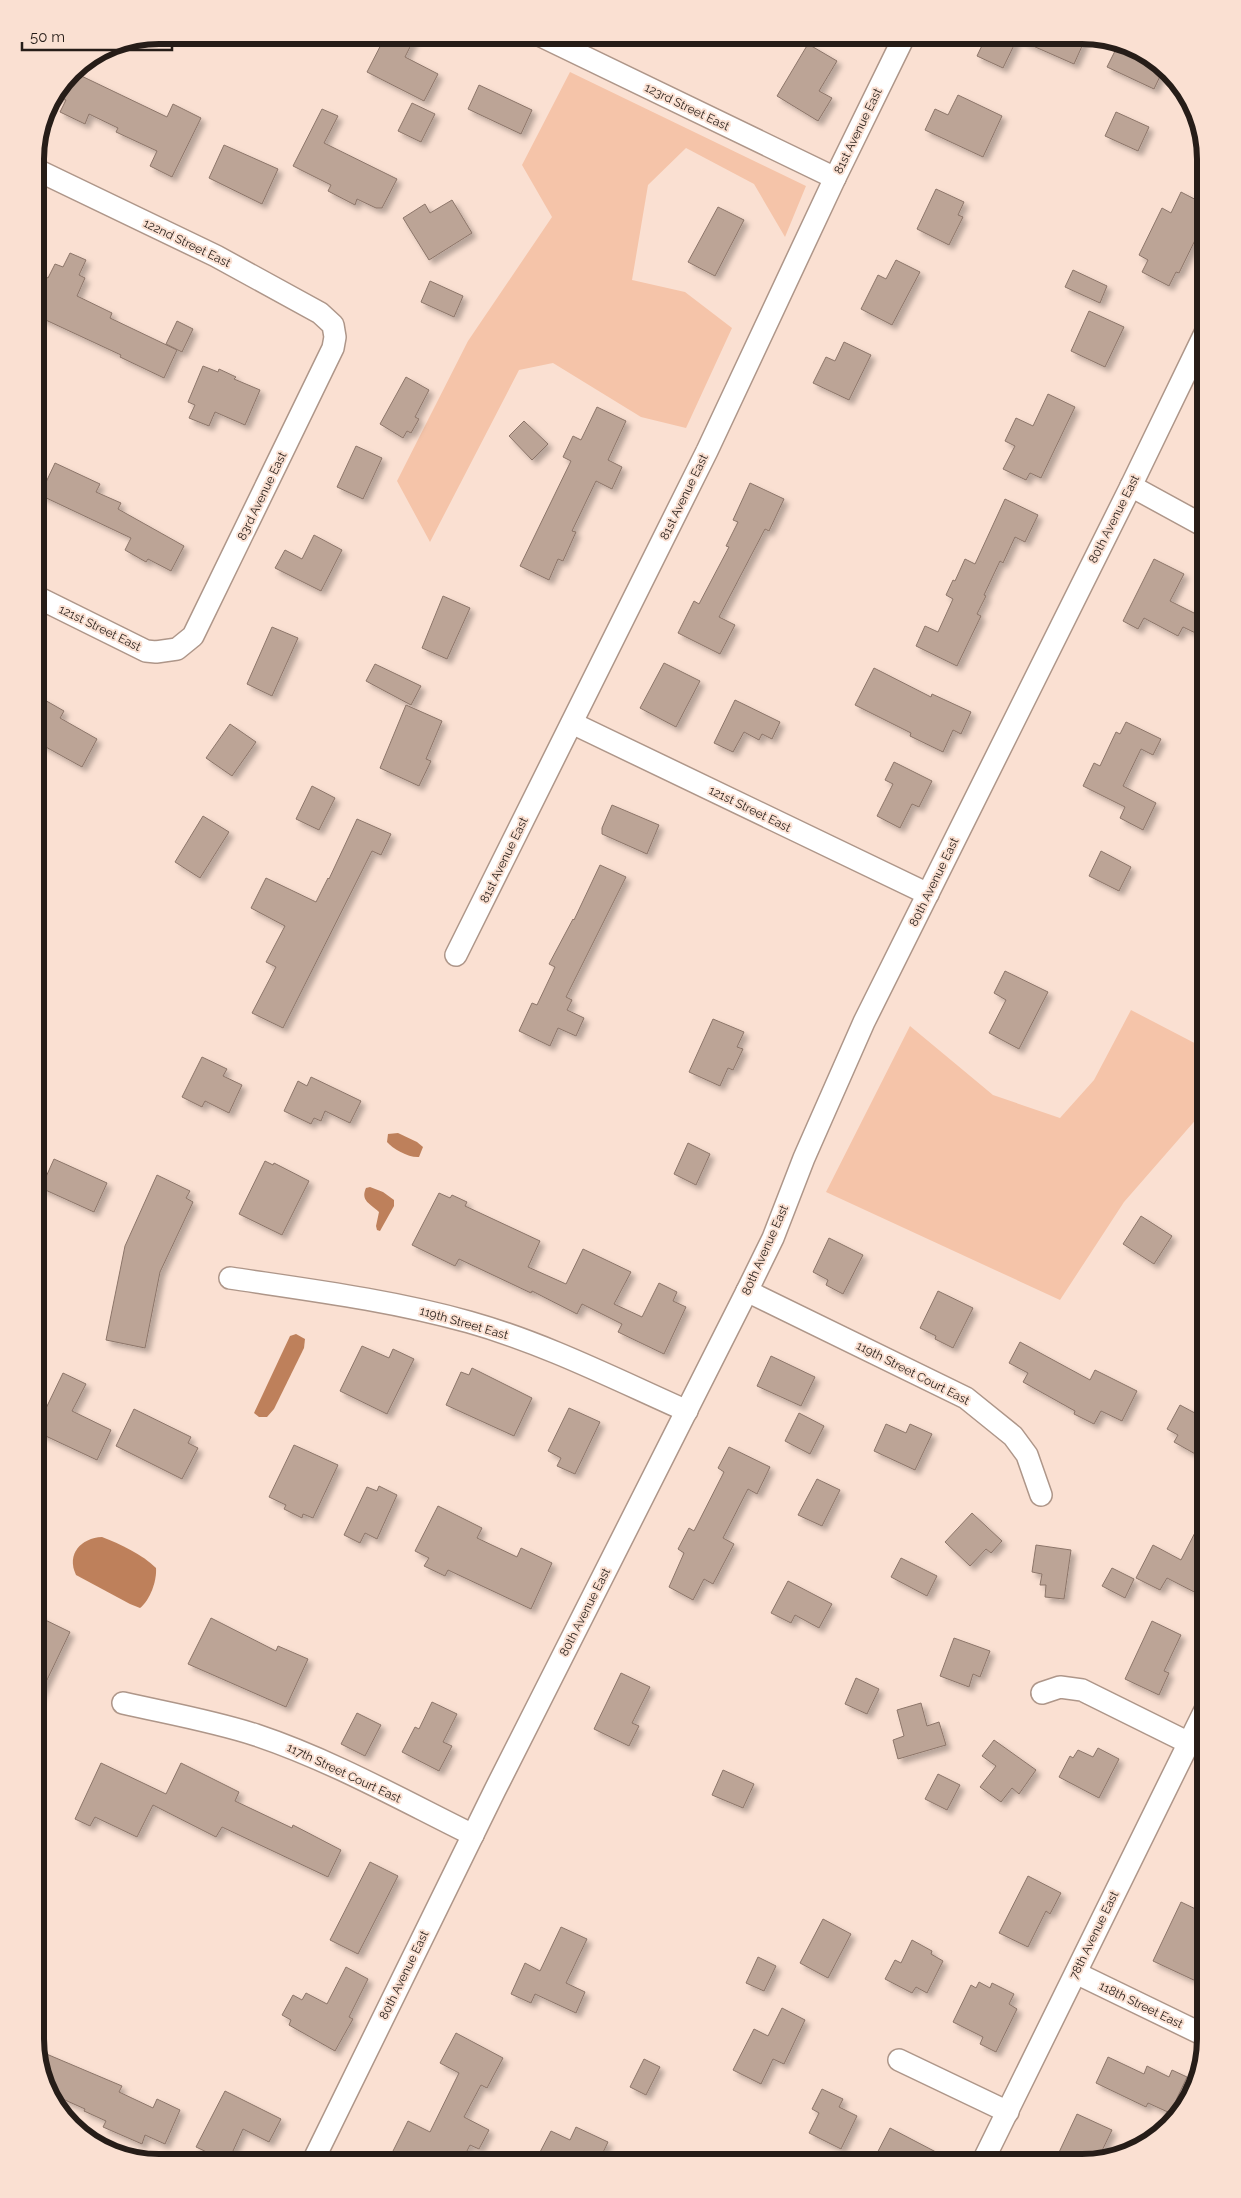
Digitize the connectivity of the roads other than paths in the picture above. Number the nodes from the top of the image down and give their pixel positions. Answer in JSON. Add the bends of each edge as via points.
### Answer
{"nodes":[{"id":1,"x":558,"y":44,"type":"edge"},
{"id":2,"x":901,"y":44,"type":"edge"},
{"id":3,"x":44,"y":173,"type":"edge"},
{"id":4,"x":835,"y":178,"type":"junction"},
{"id":5,"x":333,"y":325,"type":"joint"},
{"id":6,"x":1197,"y":350,"type":"edge"},
{"id":7,"x":1131,"y":486,"type":"junction"},
{"id":8,"x":1197,"y":522,"type":"edge"},
{"id":9,"x":44,"y":600,"type":"edge"},
{"id":10,"x":167,"y":651,"type":"joint"},
{"id":11,"x":572,"y":724,"type":"junction"},
{"id":12,"x":928,"y":894,"type":"junction"},
{"id":13,"x":456,"y":955,"type":"dead end"},
{"id":14,"x":230,"y":1278,"type":"dead end"},
{"id":15,"x":747,"y":1291,"type":"junction"},
{"id":16,"x":686,"y":1411,"type":"junction"},
{"id":17,"x":1041,"y":1495,"type":"dead end"},
{"id":18,"x":1042,"y":1693,"type":"dead end"},
{"id":19,"x":124,"y":1702,"type":"dead end"},
{"id":20,"x":1197,"y":1727,"type":"edge"},
{"id":21,"x":1189,"y":1743,"type":"junction"},
{"id":22,"x":472,"y":1835,"type":"junction"},
{"id":23,"x":1076,"y":1973,"type":"junction"},
{"id":24,"x":1197,"y":2032,"type":"edge"},
{"id":25,"x":900,"y":2060,"type":"dead end"},
{"id":26,"x":1008,"y":2112,"type":"junction"},
{"id":27,"x":316,"y":2154,"type":"edge"},
{"id":28,"x":987,"y":2154,"type":"edge"}],
"edges":[{"from":1,"to":4,"type":"street","name":"123rd Street East"},
{"from":2,"to":4,"type":"street","name":"81st Avenue East"},
{"from":3,"to":5,"type":"street","name":"122nd Street East","via":[[216,256],[320,313]]},
{"from":4,"to":11,"type":"street","name":"81st Avenue East","via":[[707,451]]},
{"from":5,"to":10,"type":"street","name":"83rd Avenue East","via":[[335,337],[327,362],[192,636],[177,649]]},
{"from":6,"to":7,"type":"street","name":"80th Avenue East"},
{"from":7,"to":8,"type":"street"},
{"from":7,"to":12,"type":"street","name":"80th Avenue East"},
{"from":9,"to":10,"type":"street","name":"121st Street East","via":[[146,651]]},
{"from":11,"to":12,"type":"street","name":"121st Street East"},
{"from":11,"to":13,"type":"street","name":"81st Avenue East"},
{"from":12,"to":15,"type":"street","name":"80th Avenue East","via":[[864,1022]]},
{"from":14,"to":16,"type":"street","name":"119th Street East","via":[[388,1302],[470,1322],[535,1344]]},
{"from":15,"to":16,"type":"street","name":"80th Avenue East"},
{"from":15,"to":17,"type":"street","name":"119th Street Court East","via":[[966,1398],[1013,1436],[1027,1456]]},
{"from":16,"to":22,"type":"street","name":"80th Avenue East"},
{"from":18,"to":21,"type":"street","via":[[1060,1686],[1082,1690]]},
{"from":19,"to":22,"type":"street","name":"117th Street Court East","via":[[254,1734],[286,1746]]},
{"from":20,"to":21,"type":"street","name":"78th Avenue East"},
{"from":21,"to":23,"type":"street","name":"78th Avenue East"},
{"from":22,"to":27,"type":"street","name":"80th Avenue East"},
{"from":23,"to":24,"type":"street","name":"118th Street East"},
{"from":23,"to":26,"type":"street","name":"78th Avenue East"},
{"from":25,"to":26,"type":"street"},
{"from":26,"to":28,"type":"street","name":"78th Avenue East"}]}
